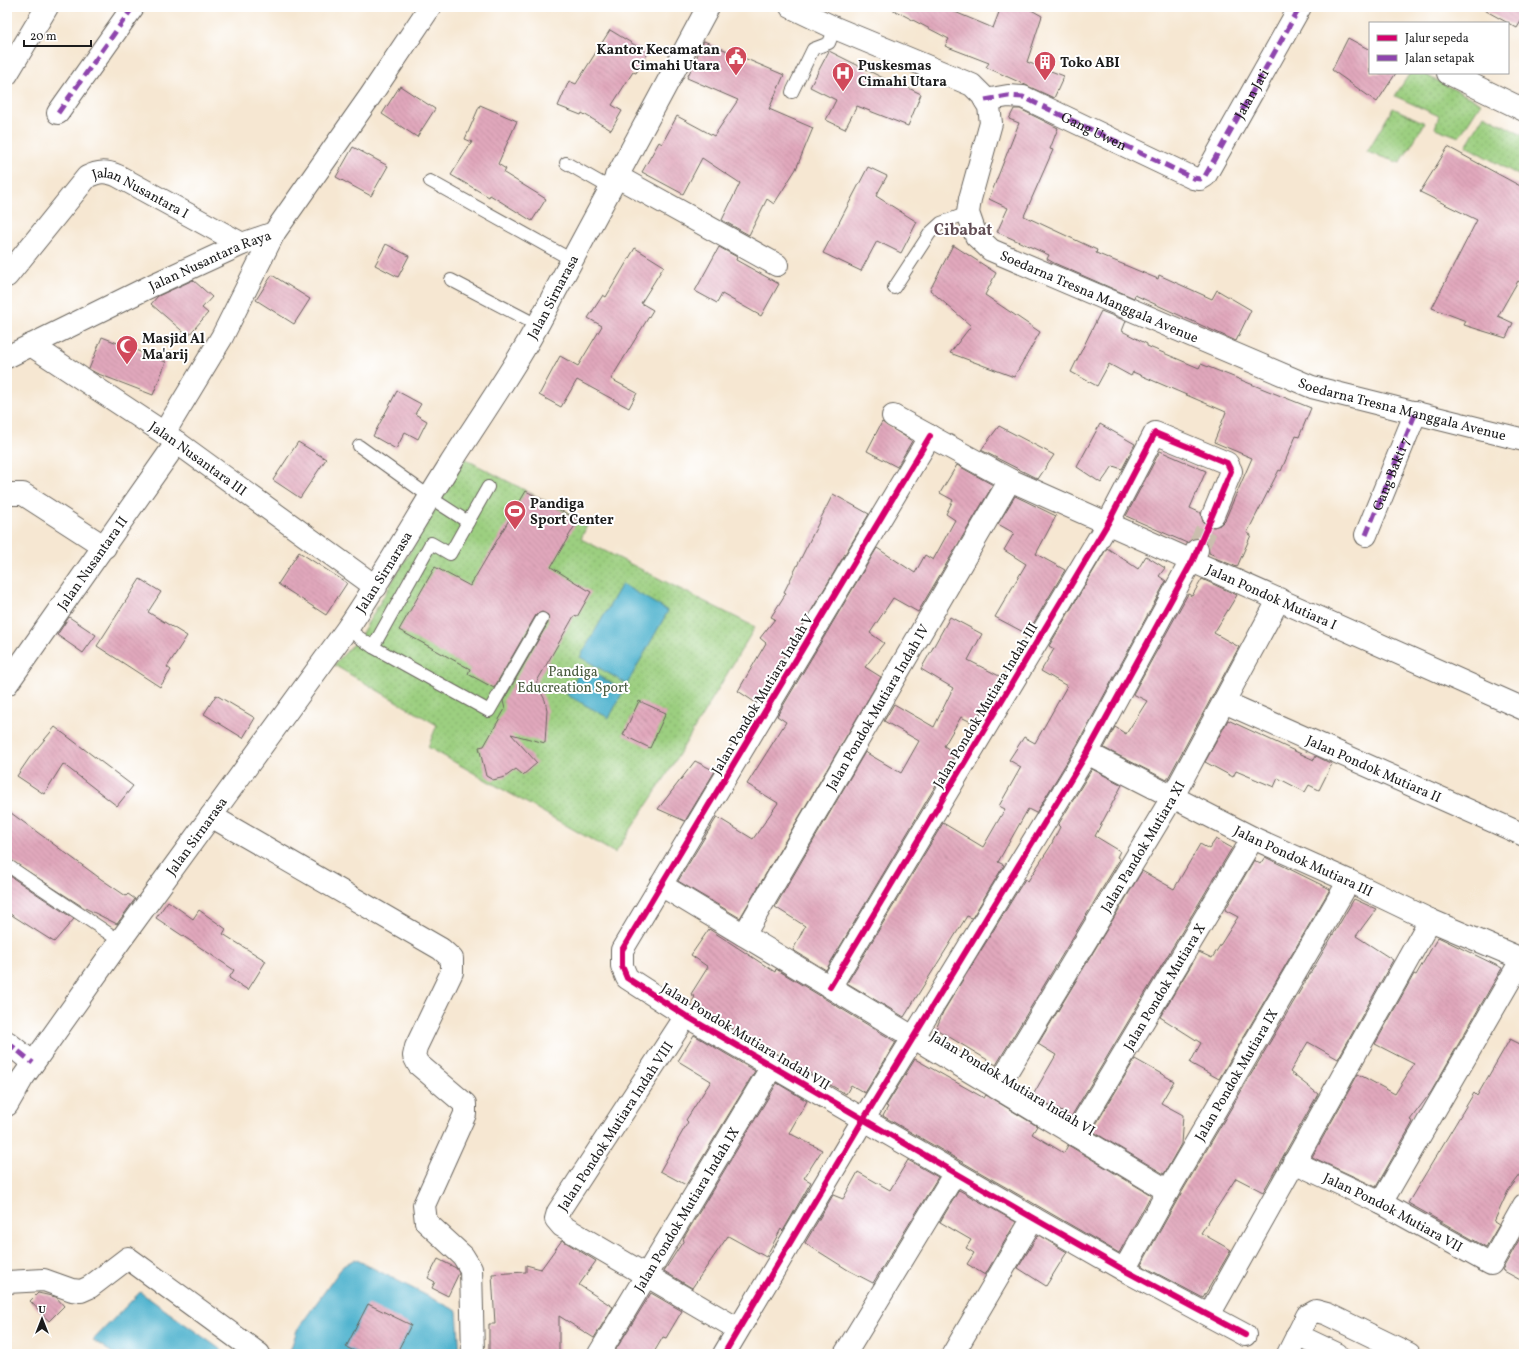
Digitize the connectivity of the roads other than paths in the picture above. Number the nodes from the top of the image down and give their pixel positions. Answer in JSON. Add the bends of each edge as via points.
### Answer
{"nodes":[{"id":1,"x":47,"y":7,"type":"edge"},
{"id":2,"x":132,"y":7,"type":"edge"},
{"id":3,"x":430,"y":7,"type":"edge"},
{"id":4,"x":708,"y":7,"type":"edge"},
{"id":5,"x":791,"y":7,"type":"edge"},
{"id":6,"x":1300,"y":7,"type":"edge"},
{"id":7,"x":835,"y":28,"type":"junction"},
{"id":8,"x":7,"y":74,"type":"edge"},
{"id":9,"x":1450,"y":74,"type":"edge"},
{"id":10,"x":792,"y":92,"type":"dead end"},
{"id":11,"x":985,"y":100,"type":"junction"},
{"id":12,"x":1524,"y":110,"type":"edge"},
{"id":13,"x":58,"y":113,"type":"dead end"},
{"id":14,"x":566,"y":162,"type":"dead end"},
{"id":15,"x":1200,"y":179,"type":"joint"},
{"id":16,"x":430,"y":181,"type":"dead end"},
{"id":17,"x":613,"y":182,"type":"junction"},
{"id":18,"x":968,"y":213,"type":"junction"},
{"id":19,"x":274,"y":233,"type":"junction"},
{"id":20,"x":242,"y":244,"type":"junction"},
{"id":21,"x":572,"y":260,"type":"junction"},
{"id":22,"x":777,"y":265,"type":"dead end"},
{"id":23,"x":7,"y":276,"type":"edge"},
{"id":24,"x":451,"y":280,"type":"dead end"},
{"id":25,"x":894,"y":288,"type":"dead end"},
{"id":26,"x":539,"y":326,"type":"junction"},
{"id":27,"x":31,"y":345,"type":"junction"},
{"id":28,"x":8,"y":354,"type":"edge"},
{"id":29,"x":1416,"y":412,"type":"junction"},
{"id":30,"x":893,"y":416,"type":"dead end"},
{"id":31,"x":930,"y":436,"type":"junction"},
{"id":32,"x":170,"y":437,"type":"junction"},
{"id":33,"x":1524,"y":440,"type":"edge"},
{"id":34,"x":359,"y":446,"type":"dead end"},
{"id":35,"x":1010,"y":480,"type":"junction"},
{"id":36,"x":488,"y":487,"type":"dead end"},
{"id":37,"x":7,"y":494,"type":"edge"},
{"id":38,"x":430,"y":496,"type":"junction"},
{"id":39,"x":1213,"y":515,"type":"tunnel mouth"},
{"id":40,"x":468,"y":522,"type":"junction"},
{"id":41,"x":1108,"y":523,"type":"junction"},
{"id":42,"x":1366,"y":535,"type":"dead end"},
{"id":43,"x":105,"y":547,"type":"junction"},
{"id":44,"x":1195,"y":555,"type":"junction"},
{"id":45,"x":368,"y":582,"type":"junction"},
{"id":46,"x":1279,"y":600,"type":"junction"},
{"id":47,"x":542,"y":619,"type":"dead end"},
{"id":48,"x":347,"y":629,"type":"junction"},
{"id":49,"x":373,"y":647,"type":"junction"},
{"id":50,"x":7,"y":684,"type":"edge"},
{"id":51,"x":1224,"y":702,"type":"junction"},
{"id":52,"x":1524,"y":709,"type":"edge"},
{"id":53,"x":1087,"y":753,"type":"junction"},
{"id":54,"x":1172,"y":798,"type":"junction"},
{"id":55,"x":211,"y":816,"type":"junction"},
{"id":56,"x":1524,"y":835,"type":"edge"},
{"id":57,"x":1253,"y":838,"type":"junction"},
{"id":58,"x":7,"y":865,"type":"edge"},
{"id":59,"x":1349,"y":881,"type":"junction"},
{"id":60,"x":661,"y":885,"type":"junction"},
{"id":61,"x":1430,"y":920,"type":"junction"},
{"id":62,"x":744,"y":935,"type":"junction"},
{"id":63,"x":120,"y":941,"type":"junction"},
{"id":64,"x":1523,"y":959,"type":"edge"},
{"id":65,"x":622,"y":966,"type":"joint"},
{"id":66,"x":830,"y":987,"type":"junction"},
{"id":67,"x":686,"y":1016,"type":"junction"},
{"id":68,"x":914,"y":1037,"type":"junction"},
{"id":69,"x":7,"y":1042,"type":"edge"},
{"id":70,"x":33,"y":1063,"type":"junction"},
{"id":71,"x":773,"y":1065,"type":"junction"},
{"id":72,"x":997,"y":1088,"type":"junction"},
{"id":73,"x":7,"y":1105,"type":"edge"},
{"id":74,"x":863,"y":1120,"type":"junction"},
{"id":75,"x":1075,"y":1135,"type":"junction"},
{"id":76,"x":1294,"y":1162,"type":"junction"},
{"id":77,"x":954,"y":1174,"type":"junction"},
{"id":78,"x":1168,"y":1191,"type":"junction"},
{"id":79,"x":1381,"y":1203,"type":"junction"},
{"id":80,"x":1524,"y":1205,"type":"edge"},
{"id":81,"x":1032,"y":1218,"type":"junction"},
{"id":82,"x":1124,"y":1270,"type":"junction"},
{"id":83,"x":647,"y":1277,"type":"junction"},
{"id":84,"x":7,"y":1282,"type":"edge"},
{"id":85,"x":1209,"y":1315,"type":"junction"},
{"id":86,"x":738,"y":1330,"type":"junction"},
{"id":87,"x":1244,"y":1335,"type":"dead end"},
{"id":88,"x":1292,"y":1344,"type":"edge"},
{"id":89,"x":259,"y":1354,"type":"edge"},
{"id":90,"x":473,"y":1354,"type":"edge"},
{"id":91,"x":599,"y":1354,"type":"edge"},
{"id":92,"x":724,"y":1354,"type":"edge"},
{"id":93,"x":845,"y":1354,"type":"edge"},
{"id":94,"x":953,"y":1354,"type":"edge"},
{"id":95,"x":1337,"y":1354,"type":"edge"},
{"id":96,"x":1409,"y":1354,"type":"edge"}],
"edges":[{"from":1,"to":8,"type":"street"},
{"from":2,"to":13,"type":"street"},
{"from":3,"to":19,"type":"street","name":"Jalan Nusantara Raya"},
{"from":4,"to":17,"type":"street","name":"Jalan Sirnarasa"},
{"from":5,"to":7,"type":"street","name":"Soedarna Tresna Manggala Avenue"},
{"from":6,"to":15,"type":"street","name":"Jalan Jati","via":[[1205,176]]},
{"from":7,"to":10,"type":"lane","via":[[829,43],[813,49]]},
{"from":7,"to":11,"type":"street","name":"Soedarna Tresna Manggala Avenue","via":[[972,85]]},
{"from":9,"to":12,"type":"street"},
{"from":11,"to":15,"type":"street","name":"Gang Uwen","via":[[1008,96],[1023,97],[1192,178]]},
{"from":11,"to":18,"type":"street","name":"Soedarna Tresna Manggala Avenue","via":[[989,107],[991,123]]},
{"from":14,"to":17,"type":"lane"},
{"from":16,"to":21,"type":"lane"},
{"from":17,"to":21,"type":"street","name":"Jalan Sirnarasa"},
{"from":17,"to":22,"type":"street"},
{"from":18,"to":25,"type":"lane","via":[[941,224],[930,233]]},
{"from":18,"to":29,"type":"street","name":"Soedarna Tresna Manggala Avenue","via":[[976,236],[990,250],[1312,387]]},
{"from":19,"to":20,"type":"street","name":"Jalan Nusantara Raya"},
{"from":19,"to":32,"type":"street","name":"Jalan Nusantara II"},
{"from":20,"to":23,"type":"street","name":"Jalan Nusantara I","via":[[118,176],[106,172],[95,173],[87,177]]},
{"from":20,"to":27,"type":"street","name":"Jalan Nusantara Raya"},
{"from":21,"to":26,"type":"street","name":"Jalan Sirnarasa"},
{"from":24,"to":26,"type":"lane"},
{"from":26,"to":38,"type":"street","name":"Jalan Sirnarasa"},
{"from":27,"to":28,"type":"street","name":"Jalan Nusantara Raya"},
{"from":27,"to":32,"type":"street","name":"Jalan Nusantara III"},
{"from":29,"to":33,"type":"street","name":"Soedarna Tresna Manggala Avenue"},
{"from":29,"to":42,"type":"street","name":"Gang Bakti 7"},
{"from":30,"to":31,"type":"street","name":"Jalan Pondok Mutiara I"},
{"from":31,"to":35,"type":"street","name":"Jalan Pondok Mutiara I"},
{"from":31,"to":60,"type":"street","name":"Jalan Pondok Mutiara Indah V"},
{"from":32,"to":43,"type":"street","name":"Jalan Nusantara II"},
{"from":32,"to":45,"type":"street","name":"Jalan Nusantara III"},
{"from":34,"to":38,"type":"lane"},
{"from":35,"to":41,"type":"street","name":"Jalan Pondok Mutiara I"},
{"from":35,"to":62,"type":"street","name":"Jalan Pondok Mutiara Indah IV"},
{"from":36,"to":40,"type":"lane"},
{"from":37,"to":43,"type":"street","via":[[23,494]]},
{"from":38,"to":40,"type":"lane"},
{"from":38,"to":45,"type":"street","name":"Jalan Sirnarasa"},
{"from":39,"to":41,"type":"street","name":"Jalan Pondok Mutiara Indah III","via":[[1231,471],[1230,466],[1155,433]]},
{"from":40,"to":49,"type":"lane","via":[[450,554],[431,543]]},
{"from":41,"to":44,"type":"street","name":"Jalan Pondok Mutiara I"},
{"from":41,"to":66,"type":"street","name":"Jalan Pondok Mutiara Indah III"},
{"from":43,"to":50,"type":"street","name":"Jalan Nusantara II"},
{"from":44,"to":46,"type":"street","name":"Jalan Pondok Mutiara I"},
{"from":44,"to":53,"type":"street"},
{"from":45,"to":48,"type":"street","name":"Jalan Sirnarasa"},
{"from":46,"to":51,"type":"street","name":"Jalan Pandok Mutiara XI"},
{"from":46,"to":52,"type":"street","name":"Jalan Pondok Mutiara I"},
{"from":47,"to":49,"type":"lane","via":[[488,711]]},
{"from":48,"to":49,"type":"lane"},
{"from":48,"to":55,"type":"street","name":"Jalan Sirnarasa"},
{"from":51,"to":54,"type":"street","name":"Jalan Pandok Mutiara XI"},
{"from":51,"to":56,"type":"street","name":"Jalan Pondok Mutiara II"},
{"from":53,"to":54,"type":"street","name":"Jalan Pondok Mutiara III"},
{"from":53,"to":68,"type":"street"},
{"from":54,"to":57,"type":"street","name":"Jalan Pondok Mutiara III"},
{"from":54,"to":72,"type":"street","name":"Jalan Pandok Mutiara XI"},
{"from":55,"to":63,"type":"street","name":"Jalan Sirnarasa"},
{"from":55,"to":90,"type":"street","via":[[441,949],[452,959],[452,972],[414,1056],[418,1064],[465,1104],[465,1114],[424,1205],[426,1222],[463,1256],[472,1269]]},
{"from":57,"to":59,"type":"street","name":"Jalan Pondok Mutiara III"},
{"from":57,"to":75,"type":"street","name":"Jalan Pondok Mutiara X"},
{"from":58,"to":63,"type":"lane"},
{"from":59,"to":61,"type":"street","name":"Jalan Pondok Mutiara III"},
{"from":59,"to":78,"type":"street","name":"Jalan Pondok Mutiara IX"},
{"from":60,"to":62,"type":"street","name":"Jalan Pondok Mutiara Indah VI"},
{"from":60,"to":65,"type":"street","name":"Jalan Pondok Mutiara Indah V","via":[[622,950]]},
{"from":61,"to":64,"type":"street","name":"Jalan Pondok Mutiara III"},
{"from":61,"to":76,"type":"street"},
{"from":62,"to":66,"type":"street","name":"Jalan Pondok Mutiara Indah VI"},
{"from":63,"to":70,"type":"street","name":"Jalan Sirnarasa"},
{"from":64,"to":79,"type":"street"},
{"from":65,"to":67,"type":"street","name":"Jalan Pondok Mutiara Indah VII","via":[[627,978]]},
{"from":66,"to":68,"type":"street","name":"Jalan Pondok Mutiara Indah VI"},
{"from":67,"to":71,"type":"street","name":"Jalan Pondok Mutiara Indah VII"},
{"from":67,"to":83,"type":"street","name":"Jalan Pondok Mutiara Indah VIII","via":[[558,1212],[556,1219],[562,1226]]},
{"from":68,"to":72,"type":"street","name":"Jalan Pondok Mutiara Indah VI"},
{"from":68,"to":74,"type":"street"},
{"from":69,"to":70,"type":"street"},
{"from":70,"to":73,"type":"street","name":"Jalan Sirnarasa"},
{"from":71,"to":74,"type":"street","name":"Jalan Pondok Mutiara Indah VII"},
{"from":71,"to":83,"type":"street","name":"Jalan Pondok Mutiara Indah IX"},
{"from":72,"to":75,"type":"street","name":"Jalan Pondok Mutiara Indah VI"},
{"from":74,"to":77,"type":"street","name":"Jalan Pondok Mutiara Indah VII"},
{"from":74,"to":86,"type":"street"},
{"from":75,"to":78,"type":"street","name":"Jalan Pondok Mutiara Indah VI"},
{"from":76,"to":79,"type":"street","name":"Jalan Pondok Mutiara VII"},
{"from":76,"to":85,"type":"street"},
{"from":77,"to":81,"type":"street","name":"Jalan Pondok Mutiara Indah VII"},
{"from":77,"to":93,"type":"street"},
{"from":78,"to":82,"type":"street","name":"Jalan Pondok Mutiara IX"},
{"from":79,"to":80,"type":"street","name":"Jalan Pondok Mutiara VII","via":[[1491,1264]]},
{"from":81,"to":82,"type":"street","name":"Jalan Pondok Mutiara Indah VII"},
{"from":81,"to":94,"type":"street"},
{"from":82,"to":85,"type":"street","name":"Jalan Pondok Mutiara Indah VII"},
{"from":83,"to":86,"type":"street","name":"Jalan Pondok Mutiara Indah VIII"},
{"from":83,"to":91,"type":"street","name":"Jalan Pondok Mutiara Indah IX"},
{"from":84,"to":89,"type":"street","via":[[44,1280],[81,1291],[128,1258]]},
{"from":85,"to":87,"type":"street","name":"Jalan Pondok Mutiara Indah VII"},
{"from":86,"to":92,"type":"street"},
{"from":88,"to":95,"type":"street"},
{"from":88,"to":96,"type":"street","via":[[1306,1316],[1316,1311]]}]}
